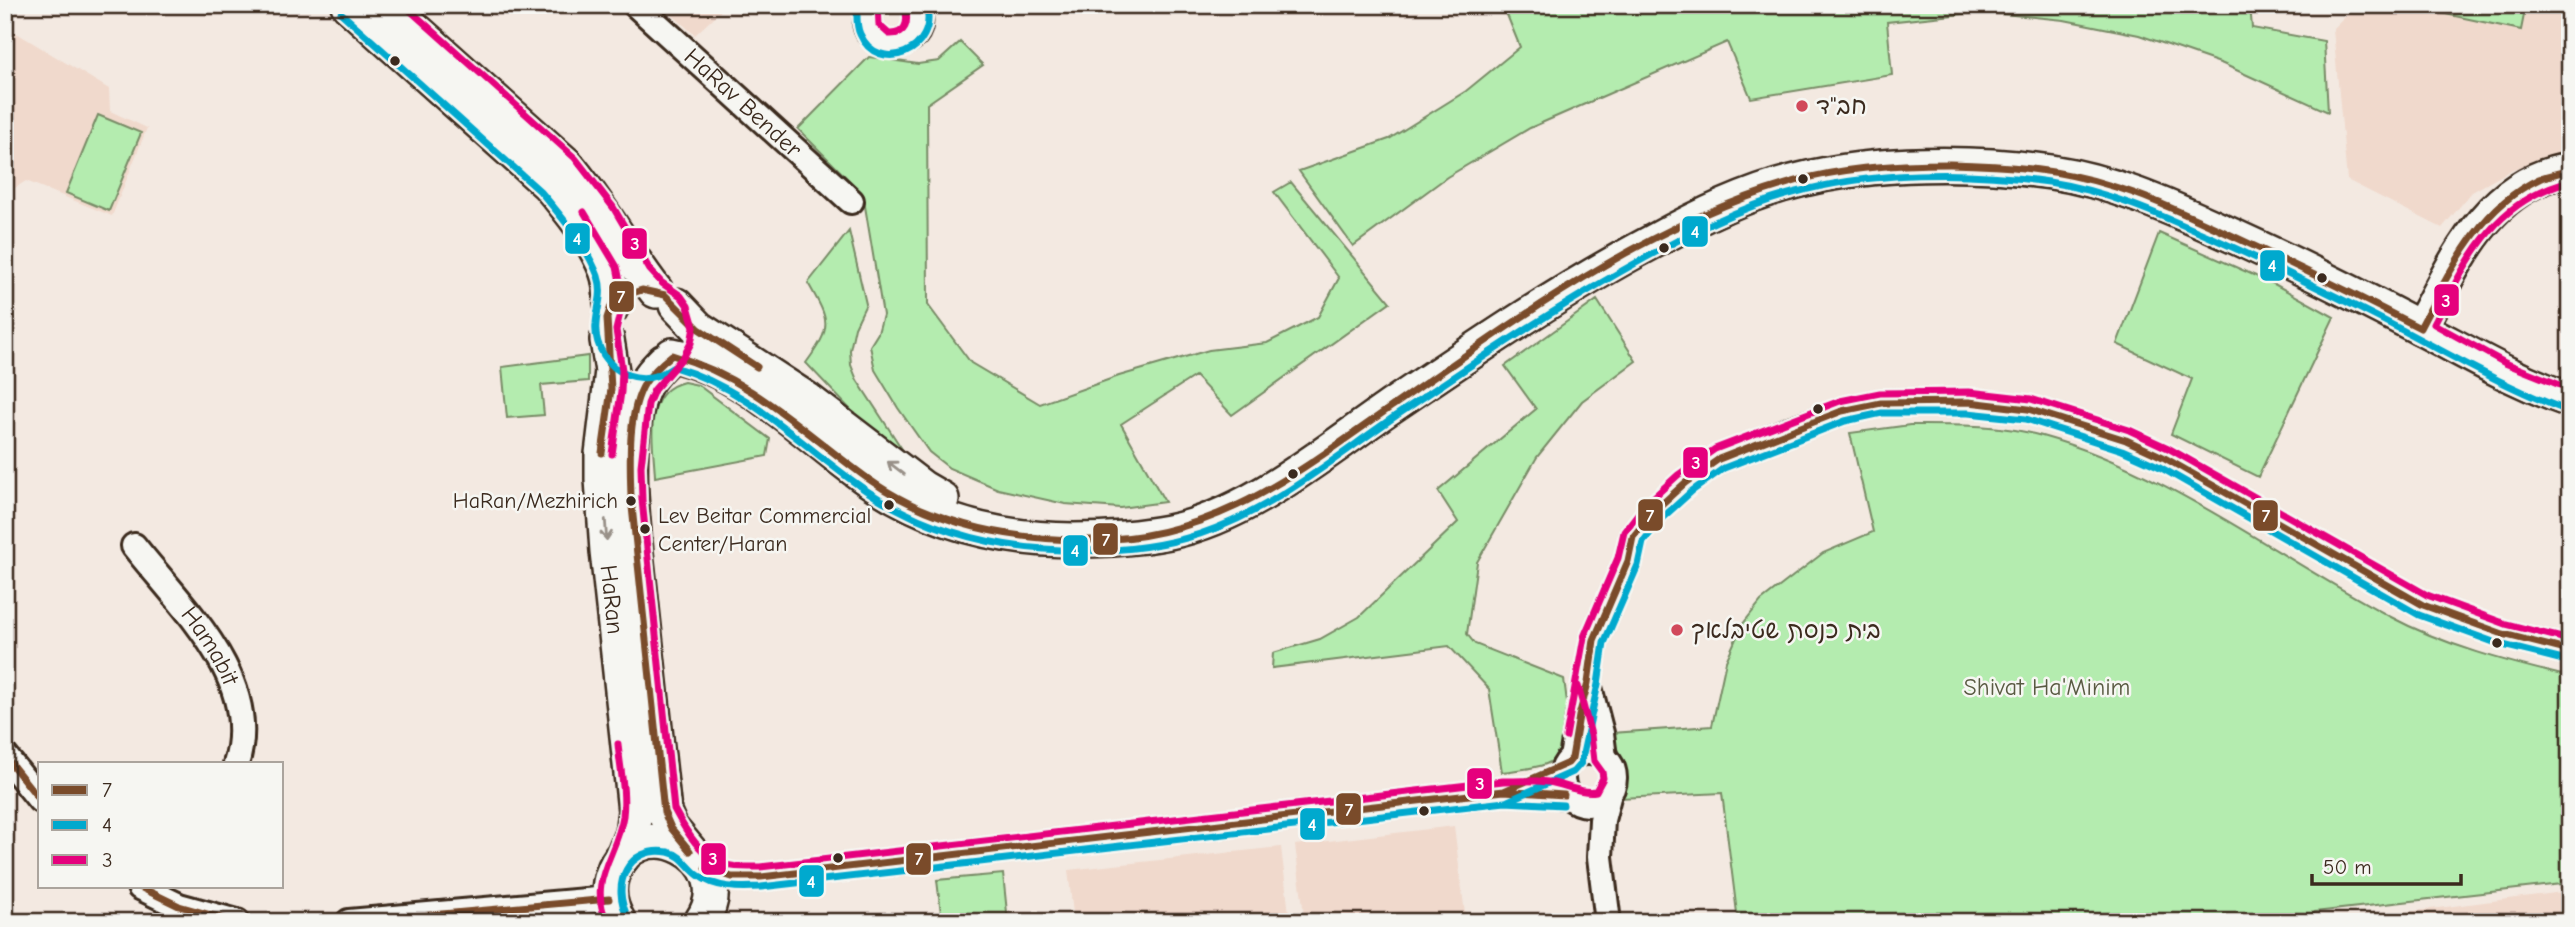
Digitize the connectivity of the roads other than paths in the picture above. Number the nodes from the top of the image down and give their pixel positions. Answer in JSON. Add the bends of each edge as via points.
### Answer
{"nodes":[{"id":1,"x":348,"y":5,"type":"edge"},
{"id":2,"x":388,"y":5,"type":"edge"},
{"id":3,"x":636,"y":5,"type":"edge"},
{"id":4,"x":915,"y":5,"type":"edge"},
{"id":5,"x":869,"y":7,"type":"edge"},
{"id":6,"x":2570,"y":170,"type":"edge"},
{"id":7,"x":850,"y":201,"type":"dead end"},
{"id":8,"x":666,"y":298,"type":"junction"},
{"id":9,"x":611,"y":308,"type":"junction"},
{"id":10,"x":2420,"y":328,"type":"junction"},
{"id":11,"x":607,"y":340,"type":"junction"},
{"id":12,"x":668,"y":358,"type":"junction"},
{"id":13,"x":2570,"y":400,"type":"edge"},
{"id":14,"x":1070,"y":540,"type":"junction"},
{"id":15,"x":134,"y":546,"type":"dead end"},
{"id":16,"x":2570,"y":651,"type":"edge"},
{"id":17,"x":1588,"y":683,"type":"junction"},
{"id":18,"x":5,"y":756,"type":"edge"},
{"id":19,"x":1604,"y":758,"type":"junction"},
{"id":20,"x":1570,"y":760,"type":"junction"},
{"id":21,"x":236,"y":762,"type":"edge"},
{"id":22,"x":1504,"y":791,"type":"junction"},
{"id":23,"x":1609,"y":793,"type":"junction"},
{"id":24,"x":38,"y":797,"type":"edge"},
{"id":25,"x":1573,"y":799,"type":"junction"},
{"id":26,"x":1601,"y":857,"type":"junction"},
{"id":27,"x":622,"y":858,"type":"junction"},
{"id":28,"x":697,"y":860,"type":"junction"},
{"id":29,"x":761,"y":877,"type":"junction"},
{"id":30,"x":145,"y":888,"type":"edge"},
{"id":31,"x":183,"y":896,"type":"edge"},
{"id":32,"x":614,"y":910,"type":"edge"},
{"id":33,"x":705,"y":912,"type":"edge"},
{"id":34,"x":237,"y":922,"type":"edge"},
{"id":35,"x":349,"y":922,"type":"edge"},
{"id":36,"x":1608,"y":922,"type":"edge"}],
"edges":[{"from":1,"to":9,"type":"street","via":[[548,184],[570,209],[607,271]]},
{"from":2,"to":8,"type":"street","via":[[567,165],[591,193],[629,256]]},
{"from":3,"to":7,"type":"street","name":"HaRav Bender"},
{"from":4,"to":5,"type":"street","via":[[919,17],[916,32],[897,45],[875,39],[867,25]]},
{"from":6,"to":10,"type":"street","via":[[2525,184],[2498,205],[2469,238]]},
{"from":8,"to":9,"type":"street","via":[[643,289],[620,298]]},
{"from":8,"to":12,"type":"street","via":[[683,326],[679,347]]},
{"from":14,"to":8,"type":"street","one_way":true,"via":[[951,505],[808,400],[698,328]]},
{"from":9,"to":11,"type":"street"},
{"from":10,"to":13,"type":"street","via":[[2501,373]]},
{"from":10,"to":14,"type":"street","via":[[2192,217],[2096,181],[2052,172],[1931,165],[1800,180],[1724,207],[1611,264],[1499,333],[1271,487],[1217,517],[1173,531]]},
{"from":11,"to":12,"type":"street","via":[[631,365],[654,366]]},
{"from":11,"to":27,"type":"street","name":"HaRan","one_way":true,"via":[[612,371],[602,479],[635,811]]},
{"from":12,"to":14,"type":"street","via":[[708,365],[913,507],[988,532]]},
{"from":12,"to":28,"type":"street","name":"HaRan","via":[[651,374],[640,394],[631,478],[664,812]]},
{"from":15,"to":21,"type":"street","name":"Hamabit","via":[[218,651],[240,704]]},
{"from":16,"to":17,"type":"street","via":[[2503,634],[2423,605],[2126,440],[2028,409],[1969,402],[1881,403],[1842,411],[1719,459],[1652,513],[1633,537],[1628,561],[1594,640]]},
{"from":17,"to":19,"type":"street"},
{"from":17,"to":20,"type":"street"},
{"from":18,"to":24,"type":"street"},
{"from":19,"to":20,"type":"street","via":[[1585,752]]},
{"from":19,"to":23,"type":"street","via":[[1614,779]]},
{"from":20,"to":22,"type":"street"},
{"from":20,"to":25,"type":"street","via":[[1562,780]]},
{"from":22,"to":25,"type":"street","via":[[1544,792]]},
{"from":22,"to":29,"type":"street"},
{"from":23,"to":25,"type":"street","via":[[1597,803]]},
{"from":23,"to":26,"type":"street","via":[[1602,820]]},
{"from":25,"to":26,"type":"street"},
{"from":26,"to":36,"type":"street"},
{"from":27,"to":28,"type":"street","via":[[658,841],[675,843]]},
{"from":27,"to":32,"type":"street","name":"HaRan","via":[[611,877]]},
{"from":28,"to":29,"type":"street","via":[[732,877]]},
{"from":28,"to":33,"type":"street","via":[[709,882]]},
{"from":29,"to":33,"type":"street","via":[[725,891]]},
{"from":30,"to":31,"type":"street"},
{"from":31,"to":34,"type":"street"},
{"from":32,"to":35,"type":"street"}]}
